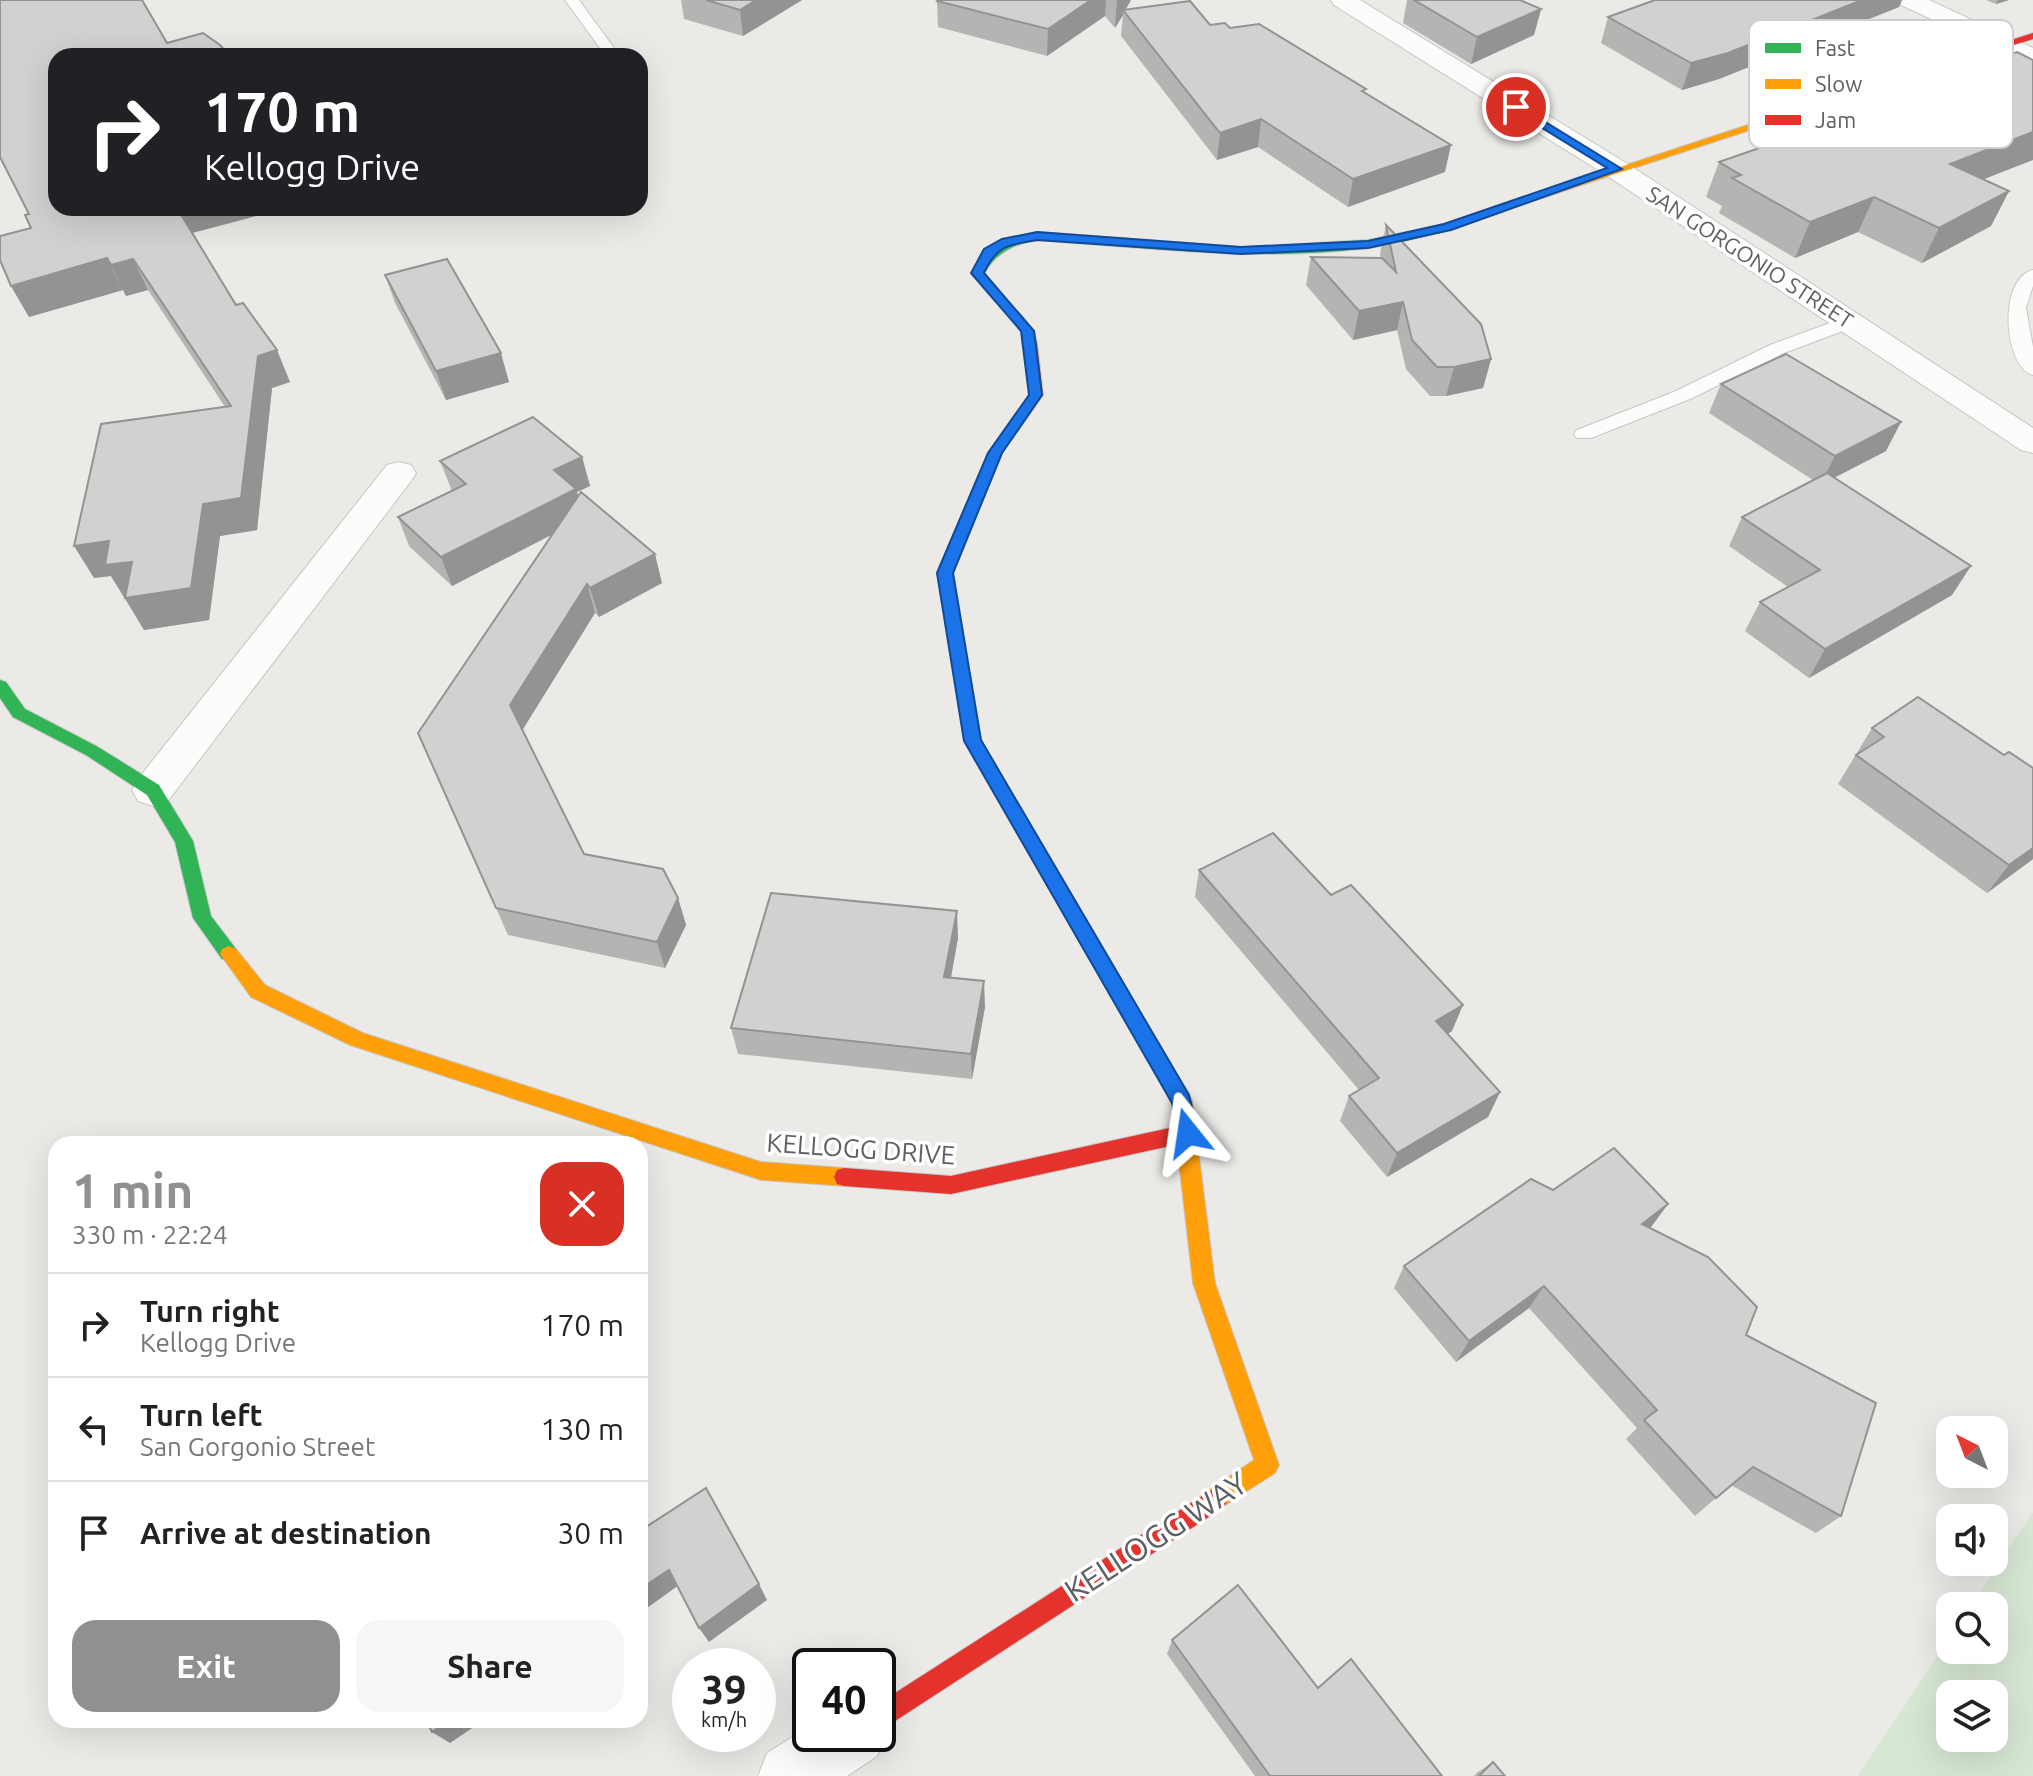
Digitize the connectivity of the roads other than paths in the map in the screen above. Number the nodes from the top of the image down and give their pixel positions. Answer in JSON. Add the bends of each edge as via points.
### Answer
{"nodes":[{"id":1,"x":572,"y":0,"type":"edge"},
{"id":2,"x":1343,"y":0,"type":"edge"},
{"id":3,"x":1910,"y":0,"type":"edge"},
{"id":4,"x":1952,"y":20,"type":"edge"},
{"id":5,"x":2033,"y":36,"type":"edge"},
{"id":6,"x":2013,"y":42,"type":"edge"},
{"id":7,"x":607,"y":48,"type":"dead end"},
{"id":8,"x":2013,"y":49,"type":"edge"},
{"id":9,"x":2033,"y":58,"type":"edge"},
{"id":10,"x":1749,"y":127,"type":"edge"},
{"id":11,"x":1616,"y":169,"type":"junction"},
{"id":12,"x":2033,"y":275,"type":"edge"},
{"id":13,"x":1849,"y":322,"type":"junction"},
{"id":14,"x":2033,"y":369,"type":"edge"},
{"id":15,"x":1584,"y":434,"type":"dead end"},
{"id":16,"x":2030,"y":436,"type":"edge"},
{"id":17,"x":399,"y":473,"type":"dead end"},
{"id":18,"x":0,"y":686,"type":"edge"},
{"id":19,"x":153,"y":790,"type":"junction"},
{"id":20,"x":1188,"y":1133,"type":"junction"},
{"id":21,"x":896,"y":1707,"type":"edge"},
{"id":22,"x":827,"y":1752,"type":"edge"},
{"id":23,"x":790,"y":1776,"type":"edge"}],
"edges":[{"from":1,"to":7,"type":"lane"},
{"from":2,"to":11,"type":"street","name":"SAN GORGONIO STREET"},
{"from":3,"to":4,"type":"street"},
{"from":5,"to":6,"type":"street"},
{"from":8,"to":9,"type":"street"},
{"from":10,"to":11,"type":"street"},
{"from":11,"to":13,"type":"street","name":"SAN GORGONIO STREET"},
{"from":11,"to":20,"type":"street","via":[[1447,227],[1368,244],[1241,251],[1037,236],[988,252],[978,273],[1028,331],[1036,395],[995,453],[945,573],[973,741],[1182,1101]]},
{"from":12,"to":14,"type":"lane","via":[[2022,286],[2015,323]]},
{"from":13,"to":15,"type":"lane"},
{"from":13,"to":16,"type":"street","name":"SAN GORGONIO STREET"},
{"from":17,"to":19,"type":"street"},
{"from":18,"to":19,"type":"street","name":"KELLOGG DRIVE","via":[[19,713]]},
{"from":19,"to":20,"type":"street","name":"KELLOGG DRIVE","via":[[184,841],[202,918],[258,991],[357,1039],[507,1089],[761,1171],[951,1185]]},
{"from":20,"to":21,"type":"street","name":"KELLOGG WAY","via":[[1204,1283],[1267,1465]]},
{"from":22,"to":23,"type":"street"}]}
